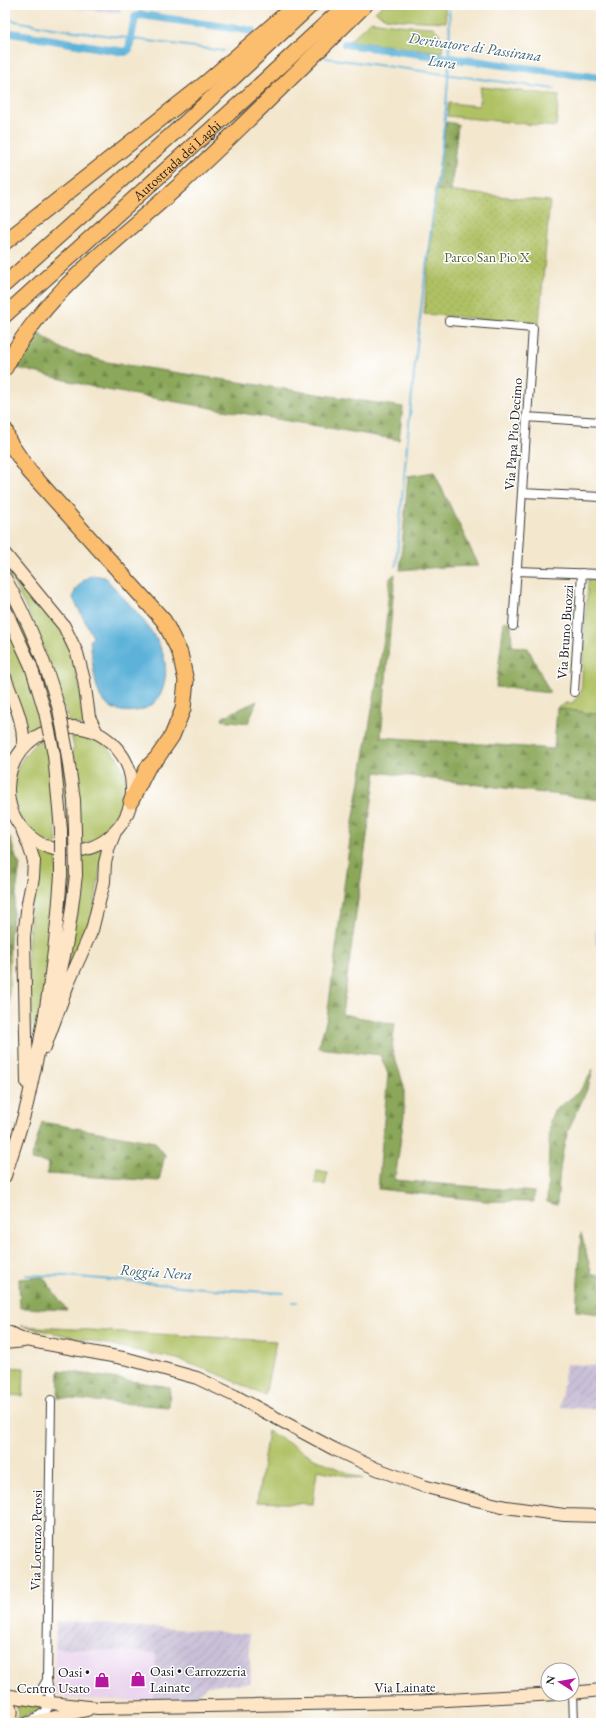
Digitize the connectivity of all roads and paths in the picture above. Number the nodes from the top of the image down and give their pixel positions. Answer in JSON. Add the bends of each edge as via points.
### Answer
{"nodes":[{"id":1,"x":296,"y":5,"type":"edge"},
{"id":2,"x":311,"y":5,"type":"edge"},
{"id":3,"x":346,"y":5,"type":"edge"},
{"id":4,"x":365,"y":5,"type":"edge"},
{"id":5,"x":5,"y":242,"type":"edge"},
{"id":6,"x":5,"y":284,"type":"edge"},
{"id":7,"x":5,"y":315,"type":"edge"},
{"id":8,"x":449,"y":321,"type":"dead end"},
{"id":9,"x":5,"y":368,"type":"edge"},
{"id":10,"x":526,"y":417,"type":"junction"},
{"id":11,"x":601,"y":422,"type":"edge"},
{"id":12,"x":5,"y":430,"type":"edge"},
{"id":13,"x":522,"y":493,"type":"junction"},
{"id":14,"x":601,"y":497,"type":"edge"},
{"id":15,"x":5,"y":554,"type":"edge"},
{"id":16,"x":516,"y":571,"type":"junction"},
{"id":17,"x":582,"y":573,"type":"junction"},
{"id":18,"x":601,"y":574,"type":"edge"},
{"id":19,"x":5,"y":578,"type":"edge"},
{"id":20,"x":5,"y":608,"type":"edge"},
{"id":21,"x":513,"y":626,"type":"dead end"},
{"id":22,"x":5,"y":677,"type":"edge"},
{"id":23,"x":574,"y":692,"type":"dead end"},
{"id":24,"x":97,"y":733,"type":"junction"},
{"id":25,"x":24,"y":748,"type":"junction"},
{"id":26,"x":7,"y":778,"type":"edge"},
{"id":27,"x":131,"y":801,"type":"junction"},
{"id":28,"x":8,"y":807,"type":"edge"},
{"id":29,"x":19,"y":824,"type":"junction"},
{"id":30,"x":117,"y":830,"type":"junction"},
{"id":31,"x":39,"y":1047,"type":"junction"},
{"id":32,"x":27,"y":1102,"type":"junction"},
{"id":33,"x":5,"y":1176,"type":"edge"},
{"id":34,"x":5,"y":1331,"type":"edge"},
{"id":35,"x":26,"y":1340,"type":"junction"},
{"id":36,"x":5,"y":1343,"type":"edge"},
{"id":37,"x":51,"y":1400,"type":"dead end"},
{"id":38,"x":601,"y":1516,"type":"edge"},
{"id":39,"x":47,"y":1680,"type":"junction"},
{"id":40,"x":601,"y":1690,"type":"edge"},
{"id":41,"x":580,"y":1692,"type":"edge"},
{"id":42,"x":540,"y":1695,"type":"edge"},
{"id":43,"x":5,"y":1696,"type":"edge"},
{"id":44,"x":26,"y":1699,"type":"junction"},
{"id":45,"x":573,"y":1702,"type":"edge"},
{"id":46,"x":51,"y":1703,"type":"junction"},
{"id":47,"x":98,"y":1708,"type":"junction"},
{"id":48,"x":8,"y":1723,"type":"edge"},
{"id":49,"x":26,"y":1723,"type":"edge"},
{"id":50,"x":574,"y":1723,"type":"edge"}],
"edges":[{"from":1,"to":5,"type":"highway","via":[[207,82]]},
{"from":2,"to":6,"type":"highway","name":"Autostrada dei Laghi","via":[[187,121]]},
{"from":3,"to":7,"type":"highway","name":"Autostrada dei Laghi"},
{"from":4,"to":9,"type":"highway","via":[[184,182],[83,271],[37,320]]},
{"from":8,"to":10,"type":"street","name":"Via Papa Pio Decimo","via":[[533,328]]},
{"from":10,"to":11,"type":"street"},
{"from":10,"to":13,"type":"street","name":"Via Papa Pio Decimo"},
{"from":12,"to":27,"type":"highway","via":[[9,442],[29,471],[164,621],[180,653],[186,681],[183,709],[172,736],[148,767]]},
{"from":13,"to":14,"type":"street"},
{"from":13,"to":16,"type":"street","name":"Via Papa Pio Decimo"},
{"from":15,"to":24,"type":"main road","via":[[64,626],[77,653],[89,717]]},
{"from":16,"to":17,"type":"street","name":"Via Bruno Buozzi"},
{"from":16,"to":21,"type":"street","name":"Via Papa Pio Decimo"},
{"from":17,"to":18,"type":"street","name":"Via Bruno Buozzi"},
{"from":17,"to":23,"type":"street","name":"Via Bruno Buozzi"},
{"from":19,"to":31,"type":"main road","bridge":true,"via":[[45,662],[59,709],[74,800],[76,875],[72,910],[60,979]]},
{"from":20,"to":31,"type":"main road","bridge":true,"via":[[30,666],[45,712],[54,755],[61,830],[61,875],[55,940]]},
{"from":22,"to":25,"type":"main road","via":[[21,721]]},
{"from":24,"to":25,"type":"main road","via":[[82,728],[55,729],[36,738]]},
{"from":24,"to":27,"type":"main road","via":[[111,742],[121,754],[132,785]]},
{"from":25,"to":26,"type":"main road"},
{"from":26,"to":28,"type":"main road"},
{"from":27,"to":30,"type":"main road","via":[[126,816]]},
{"from":28,"to":29,"type":"main road"},
{"from":29,"to":30,"type":"main road","via":[[29,836],[43,845],[58,850],[74,851],[90,848]]},
{"from":29,"to":32,"type":"main road","via":[[34,861],[24,936]]},
{"from":30,"to":32,"type":"main road","via":[[105,862],[104,882],[92,930],[53,1022]]},
{"from":31,"to":32,"type":"main road"},
{"from":32,"to":33,"type":"main road"},
{"from":34,"to":35,"type":"main road"},
{"from":35,"to":36,"type":"main road"},
{"from":35,"to":38,"type":"main road","via":[[128,1359],[197,1378],[334,1449],[422,1486],[506,1507],[564,1515]]},
{"from":37,"to":39,"type":"street","name":"Via Lorenzo Perosi"},
{"from":39,"to":44,"type":"street","via":[[40,1692]]},
{"from":39,"to":46,"type":"street","name":"Via Lorenzo Perosi"},
{"from":40,"to":41,"type":"main road"},
{"from":42,"to":47,"type":"main road","name":"Via Lainate","via":[[412,1702]]},
{"from":43,"to":44,"type":"main road"},
{"from":43,"to":48,"type":"main road","via":[[12,1710]]},
{"from":44,"to":46,"type":"main road"},
{"from":45,"to":50,"type":"street"},
{"from":46,"to":47,"type":"main road"},
{"from":46,"to":49,"type":"street","via":[[41,1716]]},
{"from":47,"to":49,"type":"main road"}]}
